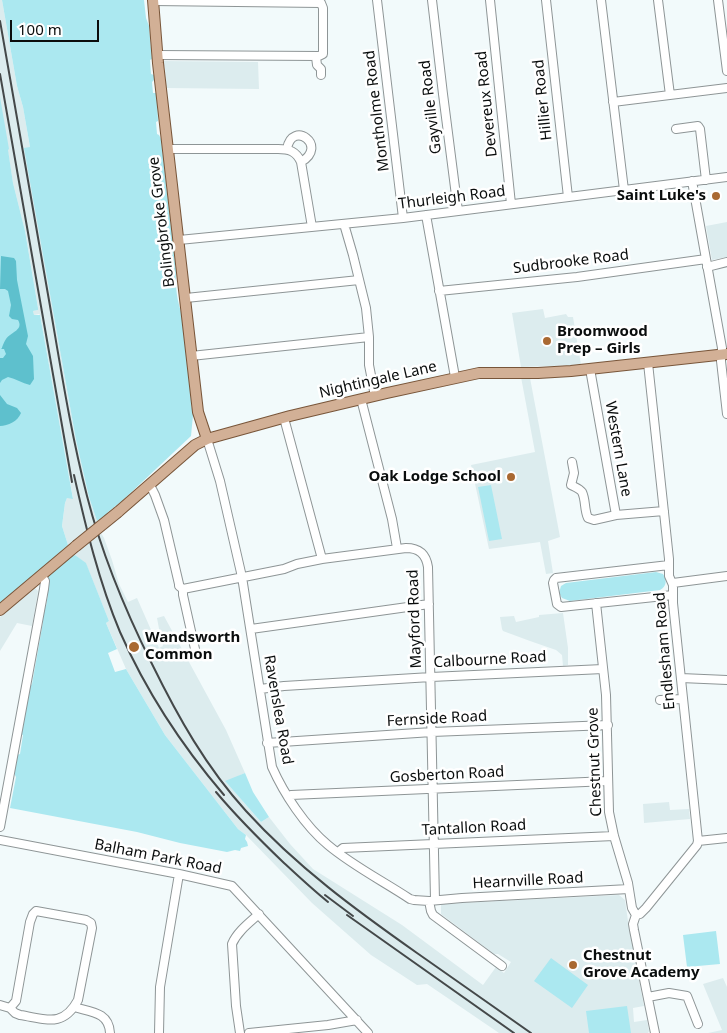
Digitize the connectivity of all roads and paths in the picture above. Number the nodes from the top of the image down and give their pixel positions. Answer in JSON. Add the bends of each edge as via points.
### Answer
{"nodes":[{"id":1,"x":377,"y":0,"type":"edge"},
{"id":2,"x":432,"y":0,"type":"edge"},
{"id":3,"x":490,"y":0,"type":"edge"},
{"id":4,"x":546,"y":0,"type":"edge"},
{"id":5,"x":601,"y":0,"type":"edge"},
{"id":6,"x":658,"y":0,"type":"edge"},
{"id":7,"x":153,"y":1,"type":"edge"},
{"id":8,"x":721,"y":4,"type":"edge"},
{"id":9,"x":726,"y":54,"type":"edge"},
{"id":10,"x":157,"y":56,"type":"junction"},
{"id":11,"x":316,"y":57,"type":"junction"},
{"id":12,"x":727,"y":71,"type":"edge"},
{"id":13,"x":321,"y":75,"type":"dead end"},
{"id":14,"x":727,"y":88,"type":"edge"},
{"id":15,"x":670,"y":95,"type":"junction"},
{"id":16,"x":613,"y":102,"type":"junction"},
{"id":17,"x":676,"y":129,"type":"dead end"},
{"id":18,"x":168,"y":149,"type":"junction"},
{"id":19,"x":287,"y":149,"type":"junction"},
{"id":20,"x":301,"y":162,"type":"junction"},
{"id":21,"x":727,"y":177,"type":"edge"},
{"id":22,"x":706,"y":180,"type":"junction"},
{"id":23,"x":692,"y":181,"type":"junction"},
{"id":24,"x":624,"y":190,"type":"junction"},
{"id":25,"x":568,"y":197,"type":"junction"},
{"id":26,"x":511,"y":204,"type":"junction"},
{"id":27,"x":458,"y":211,"type":"junction"},
{"id":28,"x":426,"y":215,"type":"junction"},
{"id":29,"x":403,"y":218,"type":"junction"},
{"id":30,"x":344,"y":224,"type":"junction"},
{"id":31,"x":312,"y":227,"type":"junction"},
{"id":32,"x":179,"y":240,"type":"junction"},
{"id":33,"x":727,"y":262,"type":"edge"},
{"id":34,"x":707,"y":263,"type":"junction"},
{"id":35,"x":359,"y":280,"type":"junction"},
{"id":36,"x":439,"y":291,"type":"junction"},
{"id":37,"x":186,"y":298,"type":"junction"},
{"id":38,"x":369,"y":338,"type":"junction"},
{"id":39,"x":724,"y":355,"type":"edge"},
{"id":40,"x":191,"y":356,"type":"junction"},
{"id":41,"x":648,"y":363,"type":"junction"},
{"id":42,"x":590,"y":370,"type":"junction"},
{"id":43,"x":455,"y":377,"type":"junction"},
{"id":44,"x":375,"y":396,"type":"junction"},
{"id":45,"x":361,"y":399,"type":"junction"},
{"id":46,"x":727,"y":414,"type":"edge"},
{"id":47,"x":284,"y":418,"type":"junction"},
{"id":48,"x":207,"y":439,"type":"junction"},
{"id":49,"x":572,"y":462,"type":"dead end"},
{"id":50,"x":150,"y":485,"type":"junction"},
{"id":51,"x":664,"y":511,"type":"junction"},
{"id":52,"x":616,"y":515,"type":"junction"},
{"id":53,"x":397,"y":548,"type":"junction"},
{"id":54,"x":322,"y":559,"type":"junction"},
{"id":55,"x":669,"y":565,"type":"junction"},
{"id":56,"x":42,"y":576,"type":"junction"},
{"id":57,"x":727,"y":576,"type":"edge"},
{"id":58,"x":242,"y":577,"type":"junction"},
{"id":59,"x":673,"y":583,"type":"junction"},
{"id":60,"x":183,"y":589,"type":"junction"},
{"id":61,"x":673,"y":594,"type":"junction"},
{"id":62,"x":596,"y":603,"type":"junction"},
{"id":63,"x":429,"y":604,"type":"junction"},
{"id":64,"x":0,"y":610,"type":"edge"},
{"id":65,"x":251,"y":629,"type":"junction"},
{"id":66,"x":195,"y":649,"type":"dead end"},
{"id":67,"x":603,"y":669,"type":"junction"},
{"id":68,"x":431,"y":677,"type":"junction"},
{"id":69,"x":681,"y":678,"type":"junction"},
{"id":70,"x":727,"y":680,"type":"edge"},
{"id":71,"x":260,"y":689,"type":"junction"},
{"id":72,"x":683,"y":699,"type":"junction"},
{"id":73,"x":660,"y":700,"type":"dead end"},
{"id":74,"x":608,"y":725,"type":"junction"},
{"id":75,"x":432,"y":732,"type":"junction"},
{"id":76,"x":267,"y":743,"type":"junction"},
{"id":77,"x":608,"y":781,"type":"junction"},
{"id":78,"x":432,"y":789,"type":"junction"},
{"id":79,"x":288,"y":797,"type":"junction"},
{"id":80,"x":0,"y":827,"type":"edge"},
{"id":81,"x":614,"y":836,"type":"junction"},
{"id":82,"x":727,"y":838,"type":"edge"},
{"id":83,"x":0,"y":840,"type":"edge"},
{"id":84,"x":698,"y":840,"type":"junction"},
{"id":85,"x":434,"y":844,"type":"junction"},
{"id":86,"x":338,"y":852,"type":"junction"},
{"id":87,"x":179,"y":874,"type":"junction"},
{"id":88,"x":629,"y":889,"type":"junction"},
{"id":89,"x":432,"y":900,"type":"junction"},
{"id":90,"x":259,"y":914,"type":"junction"},
{"id":91,"x":636,"y":915,"type":"junction"},
{"id":92,"x":502,"y":966,"type":"dead end"},
{"id":93,"x":648,"y":997,"type":"junction"},
{"id":94,"x":0,"y":1005,"type":"edge"},
{"id":95,"x":74,"y":1007,"type":"junction"},
{"id":96,"x":10,"y":1008,"type":"junction"},
{"id":97,"x":357,"y":1020,"type":"junction"},
{"id":98,"x":698,"y":1024,"type":"dead end"},
{"id":99,"x":110,"y":1033,"type":"edge"},
{"id":100,"x":158,"y":1033,"type":"edge"},
{"id":101,"x":240,"y":1033,"type":"edge"},
{"id":102,"x":249,"y":1033,"type":"edge"},
{"id":103,"x":368,"y":1033,"type":"edge"},
{"id":104,"x":655,"y":1033,"type":"edge"}],
"edges":[{"from":1,"to":29,"type":"street","name":"Montholme Road"},
{"from":2,"to":27,"type":"street","name":"Gayville Road"},
{"from":3,"to":26,"type":"street","name":"Devereux Road"},
{"from":4,"to":25,"type":"street","name":"Hillier Road"},
{"from":5,"to":16,"type":"street"},
{"from":6,"to":15,"type":"street"},
{"from":7,"to":10,"type":"main road","name":"Bolingbroke Grove"},
{"from":7,"to":11,"type":"street","via":[[321,3],[324,8],[323,50]]},
{"from":8,"to":9,"type":"street"},
{"from":9,"to":12,"type":"street"},
{"from":10,"to":11,"type":"street"},
{"from":10,"to":18,"type":"main road","name":"Bolingbroke Grove"},
{"from":11,"to":13,"type":"street"},
{"from":14,"to":15,"type":"street"},
{"from":15,"to":16,"type":"street"},
{"from":16,"to":24,"type":"street"},
{"from":17,"to":22,"type":"street","via":[[698,126],[700,129]]},
{"from":18,"to":19,"type":"street"},
{"from":18,"to":32,"type":"main road","name":"Bolingbroke Grove"},
{"from":19,"to":20,"type":"street","via":[[293,151]]},
{"from":19,"to":20,"type":"street","via":[[290,139],[295,136],[308,139],[312,150]]},
{"from":20,"to":31,"type":"street"},
{"from":21,"to":22,"type":"street","name":"Thurleigh Road"},
{"from":22,"to":23,"type":"street","name":"Thurleigh Road"},
{"from":23,"to":24,"type":"street","name":"Thurleigh Road"},
{"from":23,"to":34,"type":"street"},
{"from":24,"to":25,"type":"street","name":"Thurleigh Road"},
{"from":25,"to":26,"type":"street","name":"Thurleigh Road"},
{"from":26,"to":27,"type":"street","name":"Thurleigh Road"},
{"from":27,"to":28,"type":"street","name":"Thurleigh Road"},
{"from":28,"to":29,"type":"street","name":"Thurleigh Road"},
{"from":28,"to":36,"type":"street"},
{"from":29,"to":30,"type":"street","name":"Thurleigh Road"},
{"from":30,"to":31,"type":"street","name":"Thurleigh Road"},
{"from":30,"to":35,"type":"street"},
{"from":31,"to":32,"type":"street","name":"Thurleigh Road"},
{"from":32,"to":37,"type":"main road","name":"Bolingbroke Grove"},
{"from":33,"to":34,"type":"street","name":"Sudbrooke Road"},
{"from":34,"to":36,"type":"street","name":"Sudbrooke Road"},
{"from":34,"to":39,"type":"street"},
{"from":35,"to":37,"type":"street"},
{"from":35,"to":38,"type":"street"},
{"from":36,"to":43,"type":"street"},
{"from":37,"to":40,"type":"main road","name":"Bolingbroke Grove"},
{"from":38,"to":40,"type":"street"},
{"from":38,"to":44,"type":"street"},
{"from":39,"to":41,"type":"main road","name":"Nightingale Lane"},
{"from":39,"to":46,"type":"street"},
{"from":40,"to":48,"type":"main road","name":"Bolingbroke Grove","via":[[198,412]]},
{"from":41,"to":42,"type":"main road","name":"Nightingale Lane"},
{"from":41,"to":51,"type":"street","name":"Endlesham Road"},
{"from":42,"to":43,"type":"main road","name":"Nightingale Lane","via":[[479,373]]},
{"from":42,"to":52,"type":"street","name":"Western Lane"},
{"from":43,"to":44,"type":"main road","name":"Nightingale Lane"},
{"from":44,"to":45,"type":"main road","name":"Nightingale Lane"},
{"from":45,"to":47,"type":"main road","name":"Nightingale Lane"},
{"from":45,"to":53,"type":"street"},
{"from":47,"to":48,"type":"main road","name":"Nightingale Lane"},
{"from":47,"to":54,"type":"street"},
{"from":48,"to":50,"type":"main road","name":"Nightingale Lane","via":[[195,445]]},
{"from":48,"to":58,"type":"street","name":"Ravenslea Road"},
{"from":49,"to":52,"type":"street","via":[[571,484],[582,492],[588,518],[594,520]]},
{"from":50,"to":56,"type":"main road","name":"Nightingale Lane","bridge":true},
{"from":50,"to":60,"type":"street","via":[[160,506],[179,584]]},
{"from":51,"to":52,"type":"street","name":"Western Lane"},
{"from":51,"to":55,"type":"street","name":"Endlesham Road"},
{"from":53,"to":54,"type":"street","name":"Mayford Road"},
{"from":53,"to":63,"type":"street","name":"Mayford Road","via":[[413,548],[425,557]]},
{"from":54,"to":58,"type":"street","name":"Mayford Road"},
{"from":55,"to":59,"type":"street","name":"Endlesham Road"},
{"from":55,"to":62,"type":"street","via":[[554,580],[556,602],[560,607]]},
{"from":56,"to":64,"type":"main road","name":"Nightingale Lane"},
{"from":56,"to":80,"type":"street","via":[[44,589]]},
{"from":57,"to":59,"type":"street"},
{"from":58,"to":60,"type":"street","name":"Mayford Road"},
{"from":58,"to":65,"type":"street","name":"Ravenslea Road"},
{"from":59,"to":61,"type":"street","name":"Endlesham Road"},
{"from":60,"to":66,"type":"street"},
{"from":61,"to":62,"type":"street"},
{"from":61,"to":69,"type":"street","name":"Endlesham Road"},
{"from":62,"to":67,"type":"street","name":"Chestnut Grove"},
{"from":63,"to":65,"type":"street"},
{"from":63,"to":68,"type":"street","name":"Mayford Road"},
{"from":65,"to":71,"type":"street","name":"Ravenslea Road"},
{"from":67,"to":68,"type":"street","name":"Calbourne Road"},
{"from":67,"to":74,"type":"street","name":"Chestnut Grove"},
{"from":68,"to":71,"type":"street","name":"Calbourne Road"},
{"from":68,"to":75,"type":"street","name":"Mayford Road"},
{"from":69,"to":70,"type":"street"},
{"from":69,"to":72,"type":"street","name":"Endlesham Road"},
{"from":71,"to":76,"type":"street","name":"Ravenslea Road"},
{"from":72,"to":73,"type":"street"},
{"from":72,"to":84,"type":"street","name":"Endlesham Road"},
{"from":74,"to":75,"type":"street","name":"Fernside Road"},
{"from":74,"to":77,"type":"street","name":"Chestnut Grove"},
{"from":75,"to":76,"type":"street","name":"Fernside Road"},
{"from":75,"to":78,"type":"street","name":"Mayford Road"},
{"from":76,"to":79,"type":"street","name":"Ravenslea Road","via":[[272,767]]},
{"from":77,"to":78,"type":"street","name":"Gosberton Road"},
{"from":77,"to":81,"type":"street","name":"Chestnut Grove"},
{"from":78,"to":79,"type":"street","name":"Gosberton Road"},
{"from":78,"to":85,"type":"street","name":"Mayford Road"},
{"from":79,"to":86,"type":"street","name":"Ravenslea Road","via":[[309,826]]},
{"from":81,"to":85,"type":"street","name":"Tantallon Road"},
{"from":81,"to":88,"type":"street","name":"Chestnut Grove"},
{"from":82,"to":84,"type":"street"},
{"from":83,"to":87,"type":"street","name":"Balham Park Road"},
{"from":84,"to":91,"type":"street","via":[[646,908]]},
{"from":85,"to":86,"type":"street","name":"Tantallon Road","via":[[343,848]]},
{"from":85,"to":89,"type":"street","name":"Mayford Road"},
{"from":86,"to":89,"type":"street","name":"Ravenslea Road","via":[[410,899]]},
{"from":87,"to":90,"type":"street","name":"Balham Park Road","via":[[232,886]]},
{"from":87,"to":100,"type":"street","via":[[160,987]]},
{"from":88,"to":89,"type":"street","name":"Hearnville Road"},
{"from":88,"to":91,"type":"street","name":"Chestnut Grove"},
{"from":89,"to":92,"type":"street","via":[[433,915]]},
{"from":90,"to":97,"type":"street","name":"Balham Park Road"},
{"from":90,"to":101,"type":"street","via":[[232,944]]},
{"from":91,"to":93,"type":"street","name":"Chestnut Grove","via":[[633,924]]},
{"from":93,"to":98,"type":"street","via":[[669,993],[687,996]]},
{"from":93,"to":104,"type":"street","name":"Chestnut Grove"},
{"from":94,"to":96,"type":"street"},
{"from":95,"to":96,"type":"street","via":[[67,1016],[52,1020],[20,1015]]},
{"from":95,"to":96,"type":"street","via":[[92,925],[86,920],[38,911],[32,915],[16,1001]]},
{"from":95,"to":99,"type":"street","via":[[101,1014],[110,1025]]},
{"from":97,"to":102,"type":"street"},
{"from":97,"to":103,"type":"street","name":"Balham Park Road"}]}
